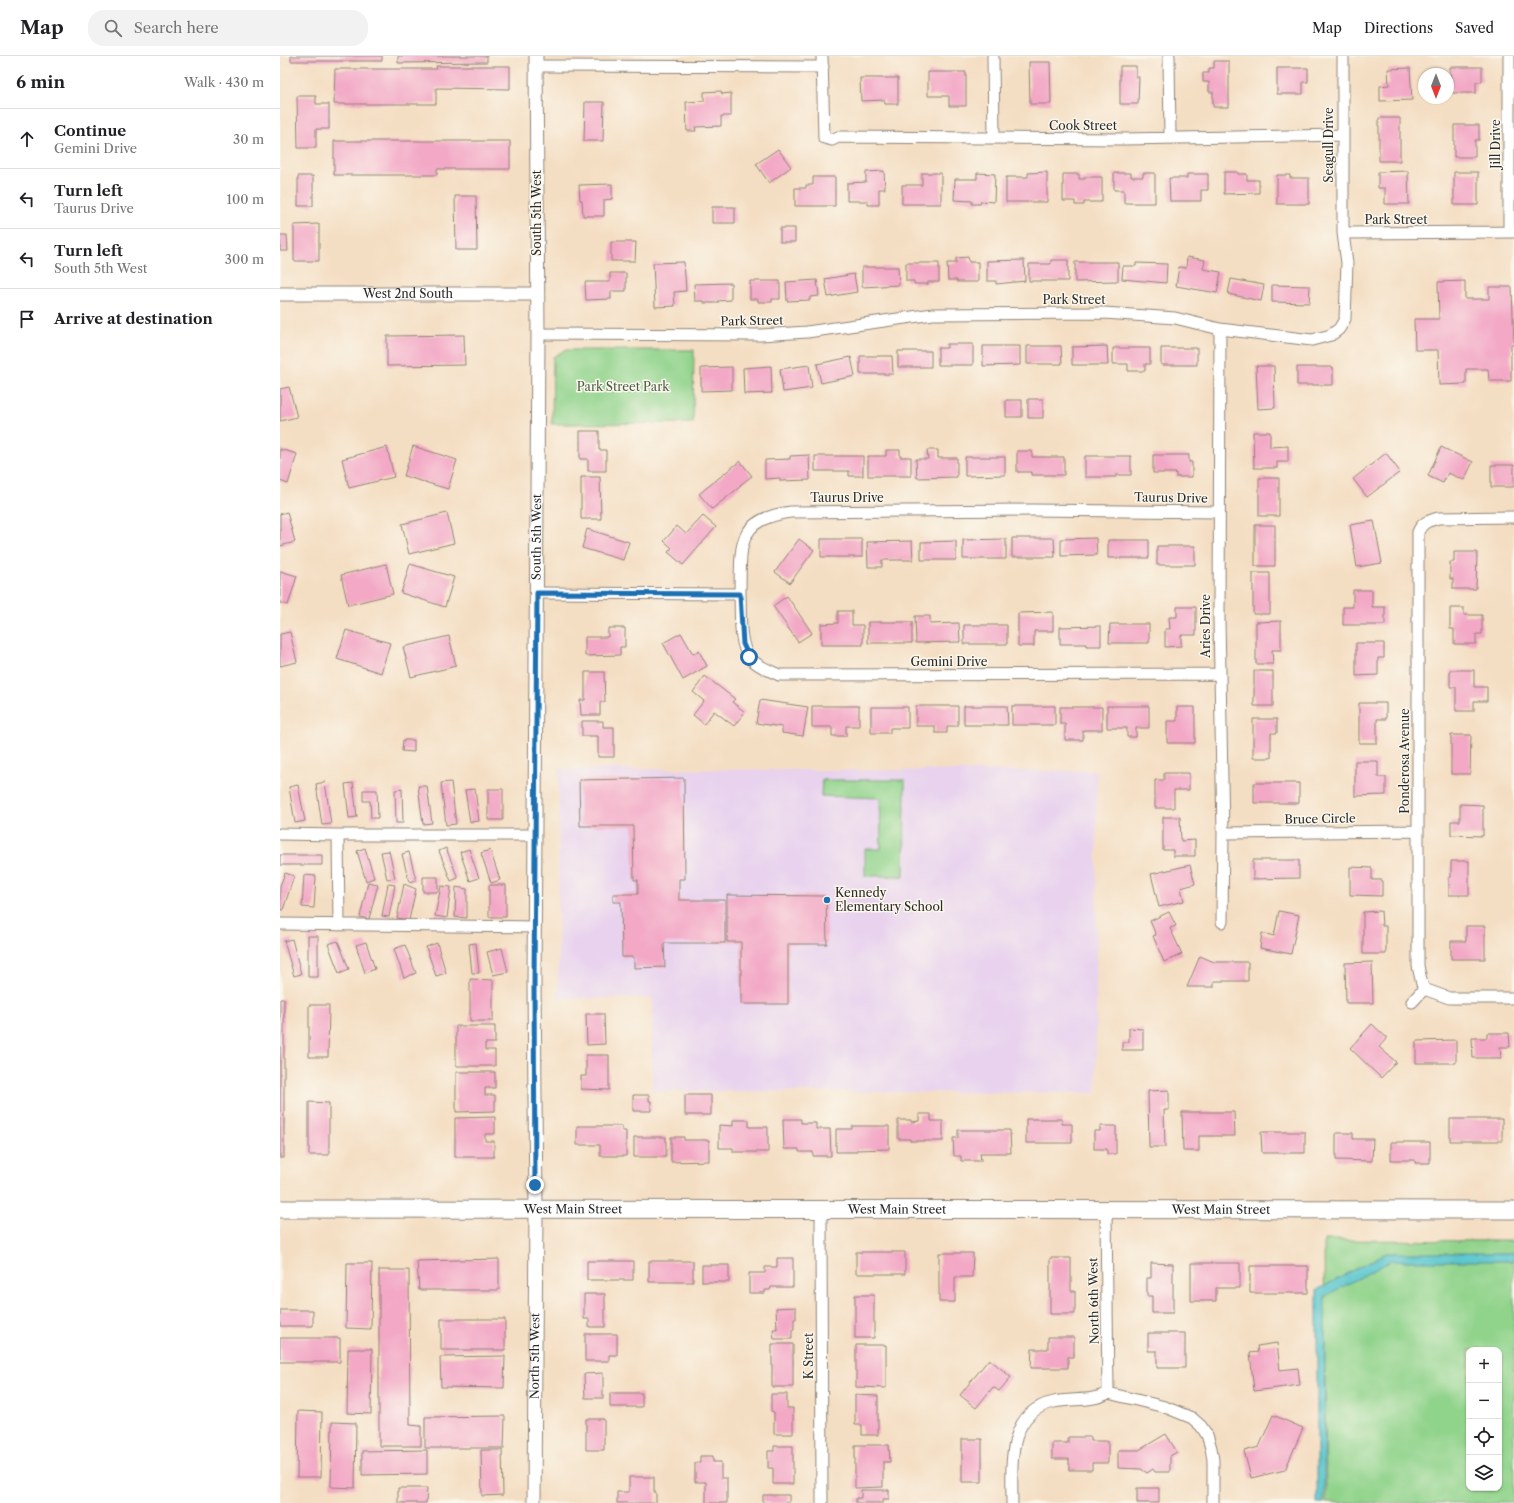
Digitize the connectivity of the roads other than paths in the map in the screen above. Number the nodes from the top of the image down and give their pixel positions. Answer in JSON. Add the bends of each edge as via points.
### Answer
{"nodes":[{"id":1,"x":993,"y":56,"type":"edge"},
{"id":2,"x":1169,"y":56,"type":"edge"},
{"id":3,"x":1342,"y":56,"type":"edge"},
{"id":4,"x":1508,"y":56,"type":"edge"},
{"id":5,"x":536,"y":61,"type":"edge"},
{"id":6,"x":823,"y":61,"type":"edge"},
{"id":7,"x":1342,"y":135,"type":"junction"},
{"id":8,"x":994,"y":138,"type":"junction"},
{"id":9,"x":1170,"y":138,"type":"junction"},
{"id":10,"x":1511,"y":232,"type":"edge"},
{"id":11,"x":1343,"y":233,"type":"junction"},
{"id":12,"x":280,"y":294,"type":"edge"},
{"id":13,"x":537,"y":294,"type":"junction"},
{"id":14,"x":1220,"y":329,"type":"junction"},
{"id":15,"x":538,"y":334,"type":"junction"},
{"id":16,"x":1220,"y":512,"type":"junction"},
{"id":17,"x":1514,"y":517,"type":"edge"},
{"id":18,"x":537,"y":593,"type":"junction"},
{"id":19,"x":740,"y":594,"type":"junction"},
{"id":20,"x":1220,"y":674,"type":"junction"},
{"id":21,"x":1418,"y":831,"type":"junction"},
{"id":22,"x":1223,"y":833,"type":"junction"},
{"id":23,"x":280,"y":834,"type":"edge"},
{"id":24,"x":338,"y":835,"type":"junction"},
{"id":25,"x":535,"y":835,"type":"junction"},
{"id":26,"x":1222,"y":922,"type":"dead end"},
{"id":27,"x":280,"y":924,"type":"edge"},
{"id":28,"x":339,"y":925,"type":"junction"},
{"id":29,"x":535,"y":927,"type":"junction"},
{"id":30,"x":1424,"y":989,"type":"junction"},
{"id":31,"x":1514,"y":998,"type":"edge"},
{"id":32,"x":1412,"y":1002,"type":"dead end"},
{"id":33,"x":280,"y":1209,"type":"edge"},
{"id":34,"x":536,"y":1210,"type":"junction"},
{"id":35,"x":822,"y":1210,"type":"junction"},
{"id":36,"x":1106,"y":1210,"type":"junction"},
{"id":37,"x":1514,"y":1210,"type":"edge"},
{"id":38,"x":1108,"y":1392,"type":"junction"},
{"id":39,"x":534,"y":1503,"type":"edge"},
{"id":40,"x":822,"y":1503,"type":"edge"},
{"id":41,"x":1012,"y":1503,"type":"edge"},
{"id":42,"x":1213,"y":1503,"type":"edge"}],
"edges":[{"from":1,"to":8,"type":"street"},
{"from":2,"to":9,"type":"street"},
{"from":3,"to":7,"type":"street","name":"Seagull Drive"},
{"from":4,"to":10,"type":"street","name":"Jill Drive"},
{"from":5,"to":6,"type":"street"},
{"from":5,"to":13,"type":"street","name":"South 5th West"},
{"from":6,"to":8,"type":"street","name":"Cook Street","via":[[824,138]]},
{"from":7,"to":9,"type":"street","name":"Cook Street"},
{"from":7,"to":11,"type":"street","name":"Seagull Drive"},
{"from":8,"to":9,"type":"street","name":"Cook Street"},
{"from":10,"to":11,"type":"street","name":"Park Street"},
{"from":11,"to":14,"type":"street","name":"Park Street","via":[[1347,263],[1345,319],[1339,329],[1331,335],[1312,340]]},
{"from":12,"to":13,"type":"street","name":"West 2nd South"},
{"from":13,"to":15,"type":"street","name":"South 5th West"},
{"from":14,"to":15,"type":"street","name":"Park Street","via":[[1175,318],[1104,313],[933,314],[777,334]]},
{"from":14,"to":16,"type":"street","name":"Aries Drive"},
{"from":15,"to":18,"type":"street","name":"South 5th West"},
{"from":16,"to":19,"type":"street","name":"Taurus Drive","via":[[1023,510],[774,514],[750,529],[745,536],[740,552]]},
{"from":16,"to":20,"type":"street","name":"Aries Drive"},
{"from":17,"to":21,"type":"street","name":"Ponderosa Avenue","via":[[1438,518],[1428,521],[1418,532]]},
{"from":18,"to":19,"type":"street"},
{"from":18,"to":25,"type":"street","name":"South 5th West"},
{"from":19,"to":20,"type":"street","name":"Gemini Drive","via":[[743,644],[746,652],[753,661],[779,675]]},
{"from":20,"to":22,"type":"street","name":"Aries Drive"},
{"from":21,"to":22,"type":"street","name":"Bruce Circle"},
{"from":21,"to":30,"type":"street","name":"Ponderosa Avenue","via":[[1418,966]]},
{"from":22,"to":26,"type":"street","name":"Aries Drive"},
{"from":23,"to":24,"type":"street"},
{"from":24,"to":25,"type":"street"},
{"from":24,"to":28,"type":"street"},
{"from":25,"to":29,"type":"street","name":"South 5th West"},
{"from":27,"to":28,"type":"street"},
{"from":28,"to":29,"type":"street"},
{"from":29,"to":34,"type":"street","name":"South 5th West"},
{"from":30,"to":31,"type":"street","via":[[1449,998]]},
{"from":30,"to":32,"type":"street"},
{"from":33,"to":34,"type":"main road","name":"West Main Street"},
{"from":34,"to":35,"type":"main road","name":"West Main Street"},
{"from":34,"to":39,"type":"street","name":"North 5th West"},
{"from":35,"to":36,"type":"main road","name":"West Main Street"},
{"from":35,"to":40,"type":"street","name":"K Street"},
{"from":36,"to":37,"type":"main road","name":"West Main Street"},
{"from":36,"to":38,"type":"street","name":"North 6th West"},
{"from":38,"to":41,"type":"street","via":[[1100,1397],[1053,1402],[1042,1406],[1021,1424],[1012,1452]]},
{"from":38,"to":42,"type":"street","via":[[1165,1407],[1192,1418],[1201,1426],[1207,1435],[1213,1460]]}]}
